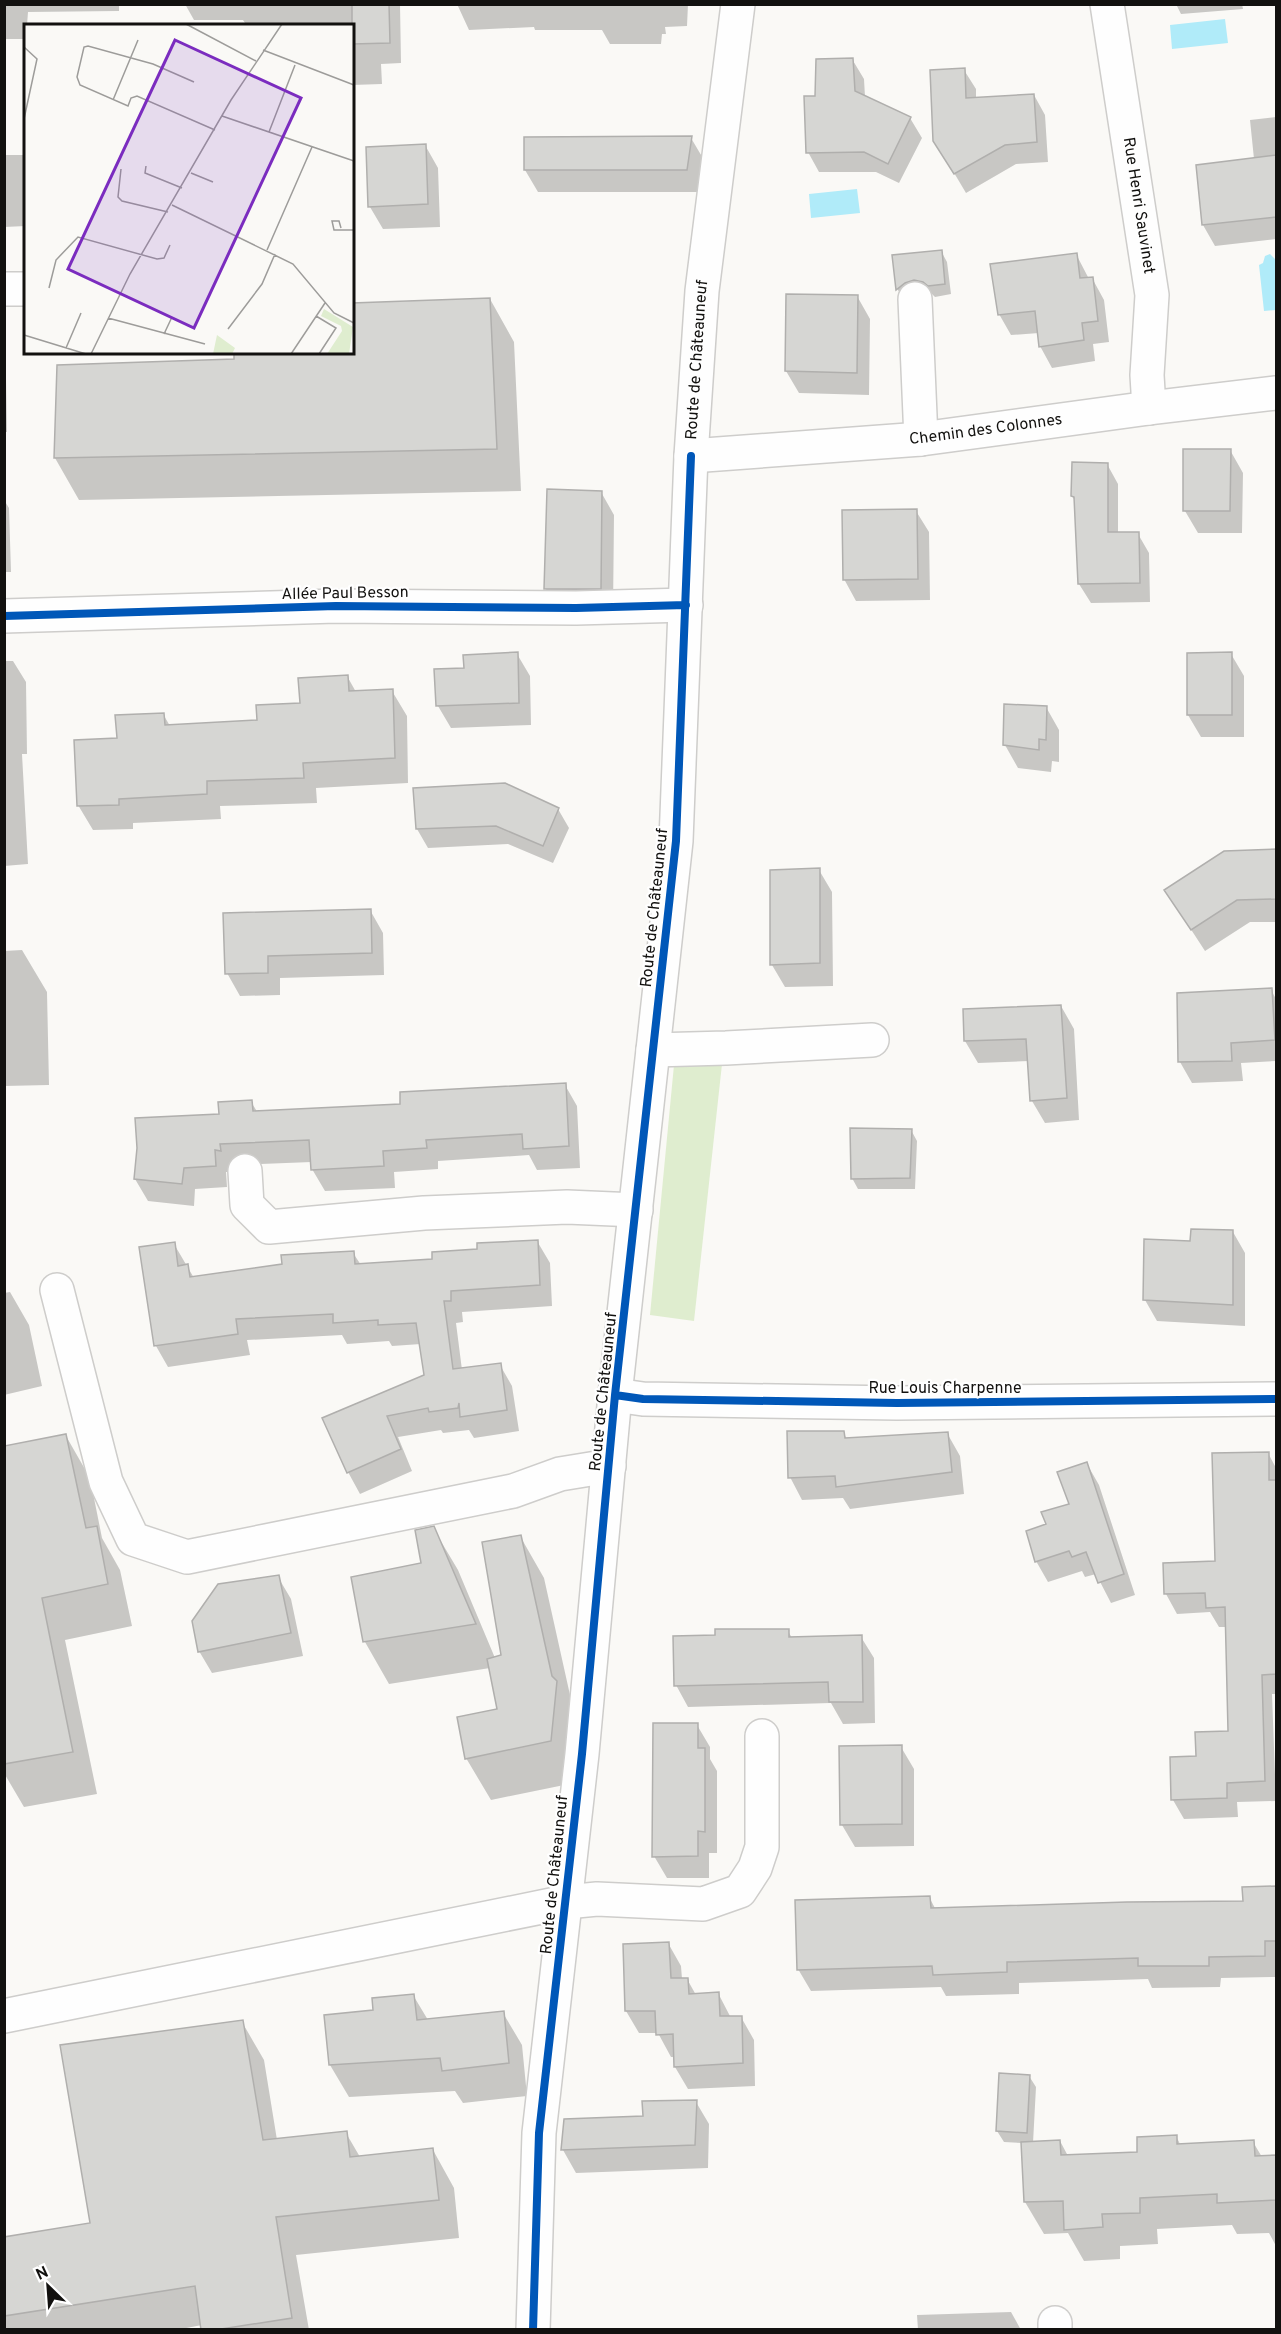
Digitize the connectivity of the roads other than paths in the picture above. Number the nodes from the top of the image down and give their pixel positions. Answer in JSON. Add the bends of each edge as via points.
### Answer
{"nodes":[{"id":1,"x":738,"y":4,"type":"edge"},
{"id":2,"x":1107,"y":4,"type":"edge"},
{"id":3,"x":4,"y":289,"type":"edge"},
{"id":4,"x":24,"y":289,"type":"edge"},
{"id":5,"x":915,"y":299,"type":"dead end"},
{"id":6,"x":1276,"y":393,"type":"edge"},
{"id":7,"x":1149,"y":408,"type":"junction"},
{"id":8,"x":921,"y":439,"type":"junction"},
{"id":9,"x":692,"y":456,"type":"junction"},
{"id":10,"x":686,"y":604,"type":"junction"},
{"id":11,"x":4,"y":616,"type":"edge"},
{"id":12,"x":872,"y":1041,"type":"dead end"},
{"id":13,"x":653,"y":1050,"type":"junction"},
{"id":14,"x":245,"y":1171,"type":"dead end"},
{"id":15,"x":636,"y":1210,"type":"junction"},
{"id":16,"x":57,"y":1290,"type":"dead end"},
{"id":17,"x":615,"y":1395,"type":"junction"},
{"id":18,"x":1276,"y":1399,"type":"edge"},
{"id":19,"x":609,"y":1466,"type":"junction"},
{"id":20,"x":762,"y":1737,"type":"dead end"},
{"id":21,"x":566,"y":1902,"type":"junction"},
{"id":22,"x":4,"y":2016,"type":"edge"},
{"id":23,"x":533,"y":2330,"type":"edge"}],
"edges":[{"from":1,"to":9,"type":"street","name":"Route de Châteauneuf","via":[[702,291]]},
{"from":2,"to":7,"type":"street","name":"Rue Henri Sauvinet","via":[[1152,295]]},
{"from":3,"to":4,"type":"street"},
{"from":5,"to":8,"type":"street"},
{"from":6,"to":7,"type":"street","name":"Chemin des Colonnes"},
{"from":7,"to":8,"type":"street","name":"Chemin des Colonnes"},
{"from":8,"to":9,"type":"street","name":"Chemin des Colonnes"},
{"from":9,"to":10,"type":"street","name":"Route de Châteauneuf"},
{"from":10,"to":11,"type":"street","name":"Allée Paul Besson","via":[[576,608],[336,606]]},
{"from":10,"to":13,"type":"street","name":"Route de Châteauneuf","via":[[676,841]]},
{"from":12,"to":13,"type":"street"},
{"from":13,"to":15,"type":"street","name":"Route de Châteauneuf"},
{"from":14,"to":15,"type":"street","via":[[247,1205],[269,1227],[436,1213],[567,1207]]},
{"from":15,"to":17,"type":"street","name":"Route de Châteauneuf"},
{"from":16,"to":19,"type":"street","via":[[106,1482],[133,1539],[187,1557],[513,1491],[560,1474]]},
{"from":17,"to":18,"type":"street","name":"Rue Louis Charpenne","via":[[643,1400],[897,1403]]},
{"from":17,"to":19,"type":"street","name":"Route de Châteauneuf"},
{"from":19,"to":21,"type":"street","name":"Route de Châteauneuf"},
{"from":20,"to":21,"type":"street","via":[[762,1847],[755,1869],[740,1891],[703,1904],[597,1899]]},
{"from":21,"to":22,"type":"street"},
{"from":21,"to":23,"type":"street","name":"Route de Châteauneuf","via":[[539,2133]]}]}
